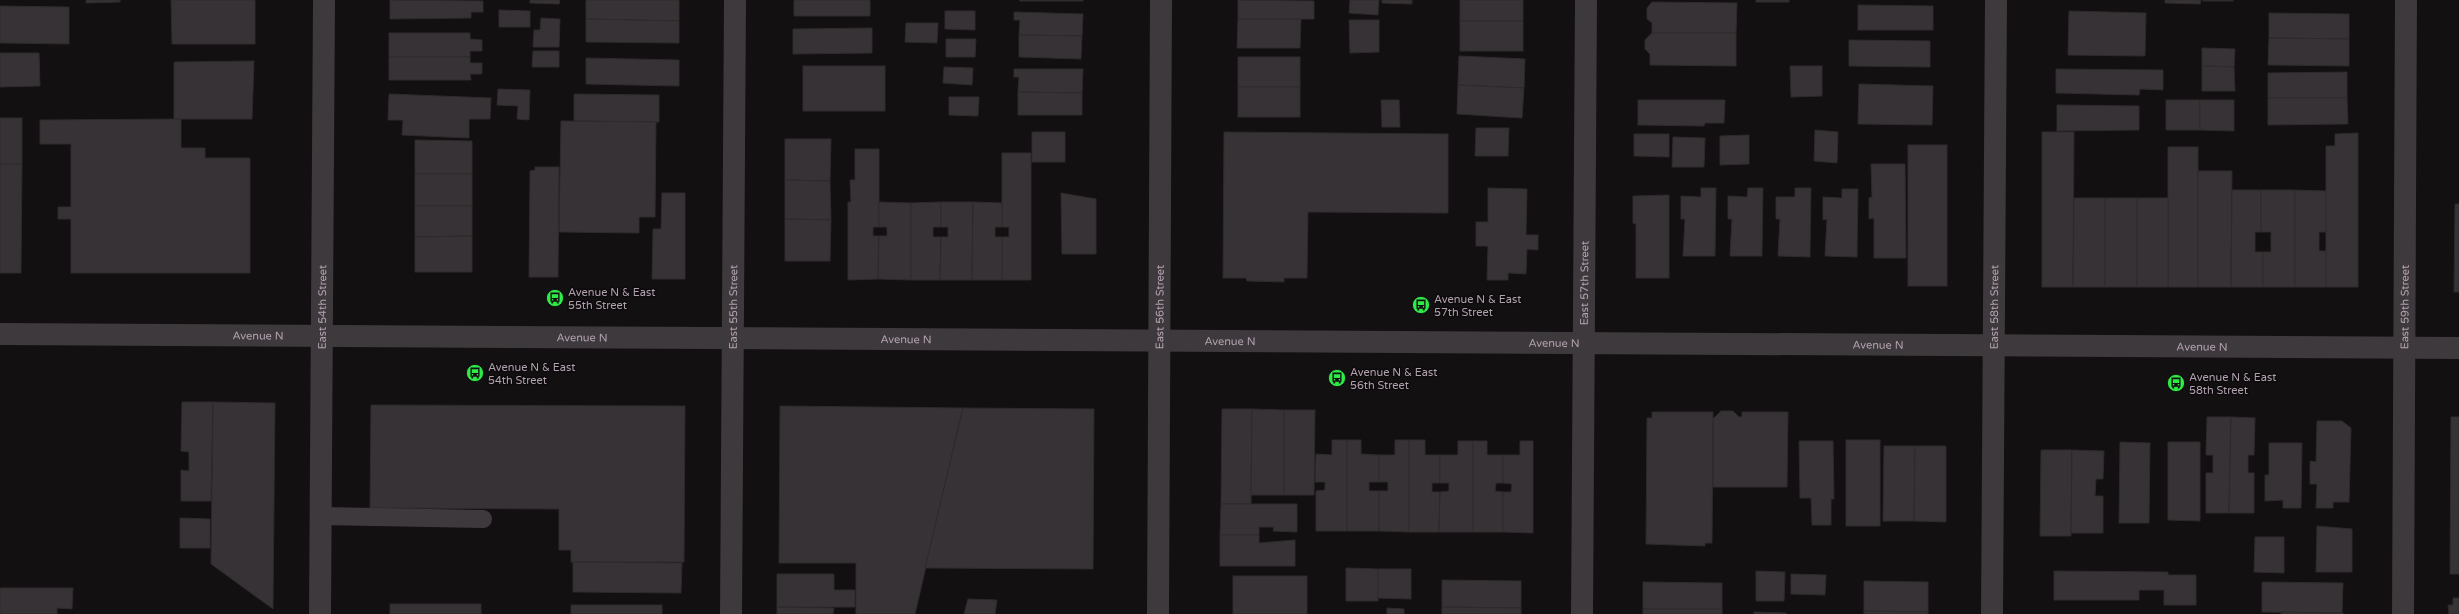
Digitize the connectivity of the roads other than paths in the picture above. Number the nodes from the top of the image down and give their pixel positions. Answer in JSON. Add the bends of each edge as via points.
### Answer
{"nodes":[{"id":1,"x":324,"y":0,"type":"edge"},
{"id":2,"x":735,"y":0,"type":"edge"},
{"id":3,"x":1161,"y":0,"type":"edge"},
{"id":4,"x":1586,"y":0,"type":"edge"},
{"id":5,"x":1996,"y":0,"type":"edge"},
{"id":6,"x":2406,"y":0,"type":"edge"},
{"id":7,"x":0,"y":334,"type":"edge"},
{"id":8,"x":322,"y":336,"type":"junction"},
{"id":9,"x":733,"y":338,"type":"junction"},
{"id":10,"x":1159,"y":341,"type":"junction"},
{"id":11,"x":1584,"y":343,"type":"junction"},
{"id":12,"x":1994,"y":345,"type":"junction"},
{"id":13,"x":2404,"y":348,"type":"junction"},
{"id":14,"x":2459,"y":348,"type":"edge"},
{"id":15,"x":321,"y":516,"type":"junction"},
{"id":16,"x":483,"y":519,"type":"dead end"},
{"id":17,"x":320,"y":614,"type":"edge"},
{"id":18,"x":731,"y":614,"type":"edge"},
{"id":19,"x":1158,"y":614,"type":"edge"},
{"id":20,"x":1582,"y":614,"type":"edge"},
{"id":21,"x":1992,"y":614,"type":"edge"},
{"id":22,"x":2403,"y":614,"type":"edge"}],
"edges":[{"from":1,"to":8,"type":"street","name":"East 54th Street"},
{"from":2,"to":9,"type":"street","name":"East 55th Street"},
{"from":3,"to":10,"type":"street","name":"East 56th Street"},
{"from":4,"to":11,"type":"street","name":"East 57th Street"},
{"from":5,"to":12,"type":"street","name":"East 58th Street"},
{"from":6,"to":13,"type":"street","name":"East 59th Street"},
{"from":7,"to":8,"type":"street","name":"Avenue N"},
{"from":8,"to":9,"type":"street","name":"Avenue N"},
{"from":8,"to":15,"type":"street","name":"East 54th Street"},
{"from":9,"to":10,"type":"street","name":"Avenue N"},
{"from":9,"to":18,"type":"street","name":"East 55th Street"},
{"from":10,"to":11,"type":"street","name":"Avenue N"},
{"from":10,"to":19,"type":"street","name":"East 56th Street"},
{"from":11,"to":12,"type":"street","name":"Avenue N"},
{"from":11,"to":20,"type":"street","name":"East 57th Street"},
{"from":12,"to":13,"type":"street","name":"Avenue N"},
{"from":12,"to":21,"type":"street","name":"East 58th Street"},
{"from":13,"to":14,"type":"street","name":"Avenue N"},
{"from":13,"to":22,"type":"street","name":"East 59th Street"},
{"from":15,"to":16,"type":"lane"},
{"from":15,"to":17,"type":"street","name":"East 54th Street"}]}
